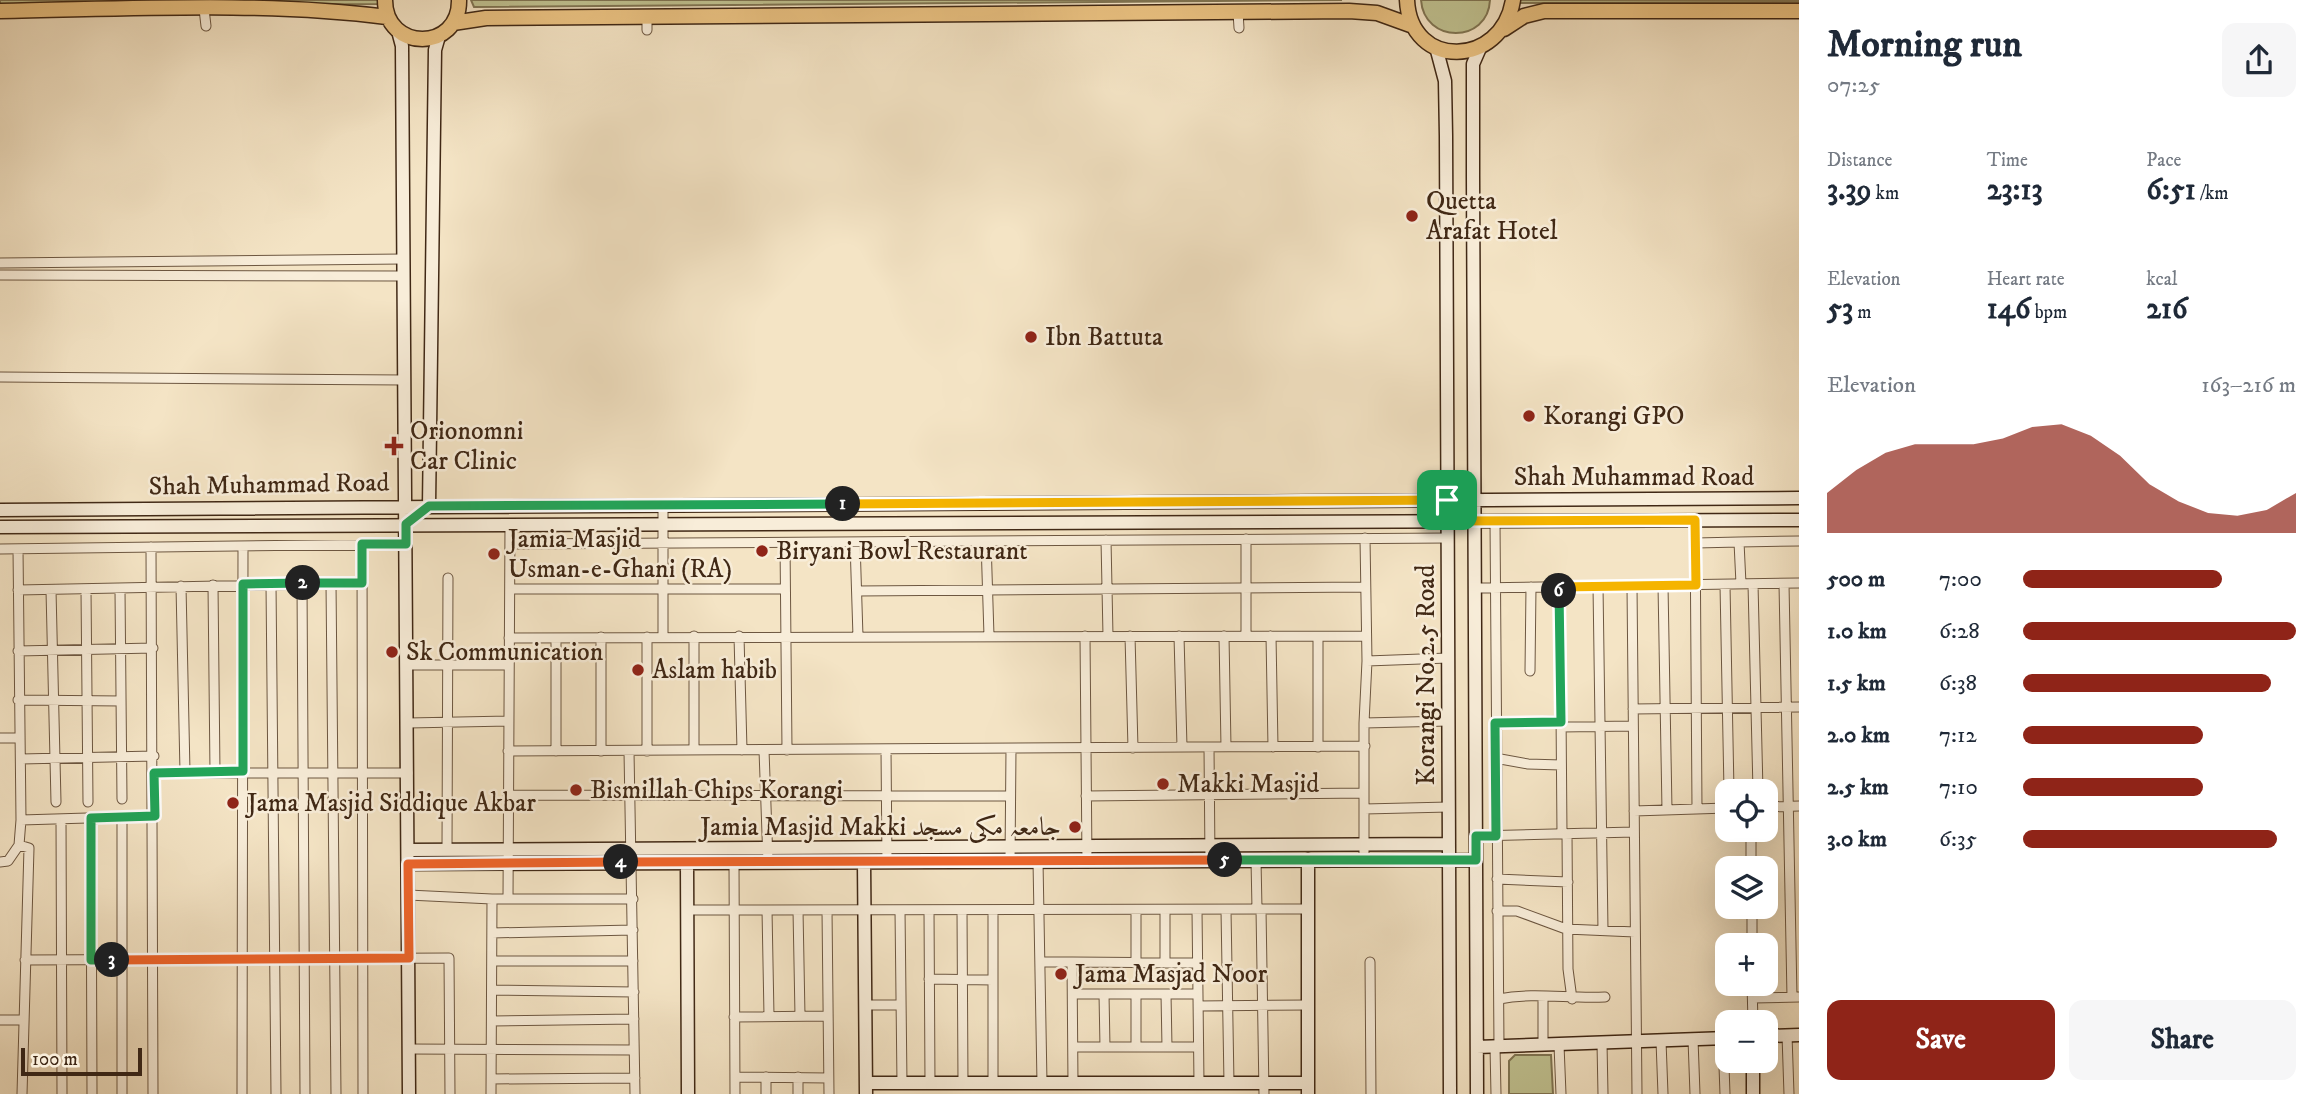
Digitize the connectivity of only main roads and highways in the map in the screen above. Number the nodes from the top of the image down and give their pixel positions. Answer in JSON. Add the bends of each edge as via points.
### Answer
{"nodes":[{"id":1,"x":385,"y":0,"type":"edge"},
{"id":2,"x":459,"y":0,"type":"edge"},
{"id":3,"x":1407,"y":0,"type":"edge"},
{"id":4,"x":1513,"y":0,"type":"edge"},
{"id":5,"x":0,"y":11,"type":"edge"},
{"id":6,"x":1799,"y":11,"type":"edge"},
{"id":7,"x":387,"y":17,"type":"junction"},
{"id":8,"x":453,"y":23,"type":"junction"},
{"id":9,"x":1413,"y":26,"type":"junction"},
{"id":10,"x":1503,"y":29,"type":"junction"}],
"edges":[{"from":1,"to":7,"type":"main road"},
{"from":2,"to":8,"type":"main road"},
{"from":3,"to":9,"type":"main road"},
{"from":4,"to":10,"type":"main road"},
{"from":5,"to":7,"type":"main road","via":[[204,9]]},
{"from":6,"to":10,"type":"main road","via":[[1544,11]]},
{"from":7,"to":8,"type":"main road","via":[[398,31],[418,39],[439,36]]},
{"from":8,"to":9,"type":"main road","via":[[486,18],[647,23],[1238,12],[1377,13]]},
{"from":9,"to":10,"type":"main road","via":[[1436,47],[1465,52],[1480,48]]}]}
